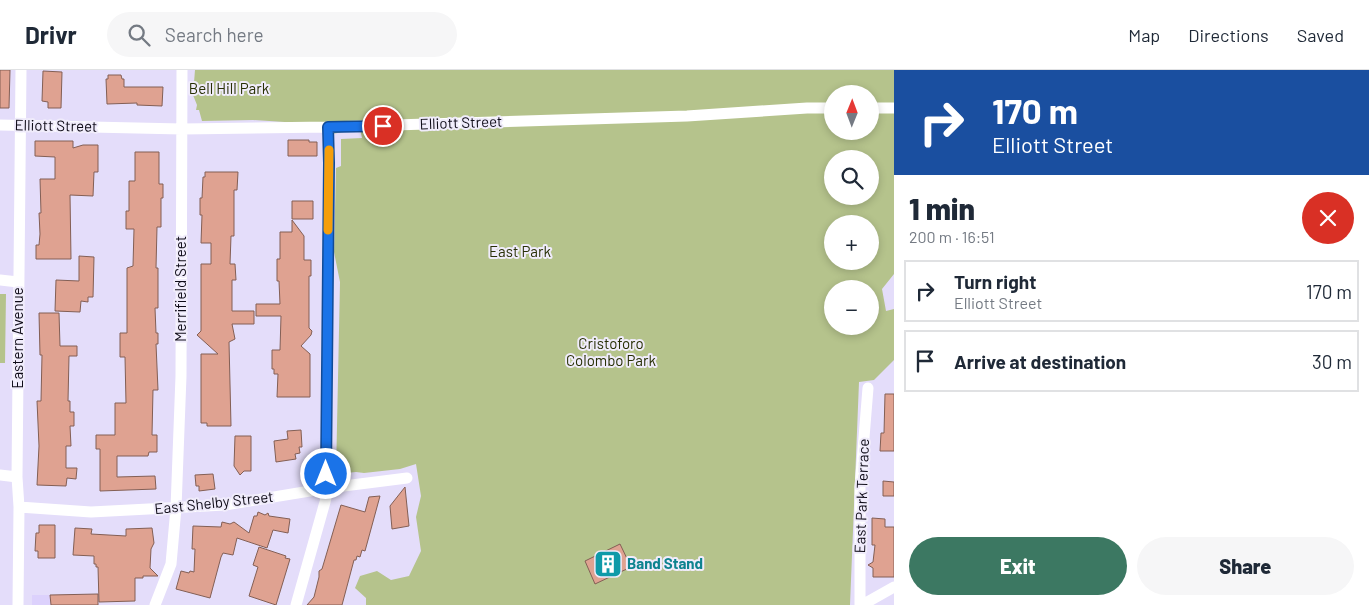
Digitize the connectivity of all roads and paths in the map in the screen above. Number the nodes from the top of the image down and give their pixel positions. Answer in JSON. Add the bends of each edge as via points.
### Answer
{"nodes":[{"id":1,"x":21,"y":70,"type":"edge"},
{"id":2,"x":182,"y":70,"type":"edge"},
{"id":3,"x":824,"y":108,"type":"edge"},
{"id":4,"x":879,"y":108,"type":"edge"},
{"id":5,"x":894,"y":108,"type":"edge"},
{"id":6,"x":0,"y":125,"type":"edge"},
{"id":7,"x":20,"y":126,"type":"junction"},
{"id":8,"x":328,"y":127,"type":"junction"},
{"id":9,"x":182,"y":129,"type":"junction"},
{"id":10,"x":0,"y":280,"type":"edge"},
{"id":11,"x":18,"y":282,"type":"junction"},
{"id":12,"x":868,"y":388,"type":"dead end"},
{"id":13,"x":0,"y":475,"type":"edge"},
{"id":14,"x":17,"y":477,"type":"junction"},
{"id":15,"x":407,"y":478,"type":"dead end"},
{"id":16,"x":328,"y":488,"type":"junction"},
{"id":17,"x":19,"y":507,"type":"junction"},
{"id":18,"x":176,"y":508,"type":"junction"},
{"id":19,"x":894,"y":587,"type":"edge"},
{"id":20,"x":18,"y":605,"type":"edge"},
{"id":21,"x":155,"y":605,"type":"edge"},
{"id":22,"x":296,"y":605,"type":"edge"},
{"id":23,"x":861,"y":605,"type":"edge"}],
"edges":[{"from":1,"to":7,"type":"street","name":"Eastern Avenue"},
{"from":2,"to":9,"type":"street","name":"Merrifield Street"},
{"from":3,"to":8,"type":"street","name":"Elliott Street","via":[[687,116]]},
{"from":4,"to":5,"type":"street"},
{"from":6,"to":7,"type":"street","name":"Elliott Street"},
{"from":7,"to":9,"type":"street","name":"Elliott Street"},
{"from":7,"to":11,"type":"street","name":"Eastern Avenue"},
{"from":8,"to":9,"type":"street","name":"Elliott Street"},
{"from":8,"to":16,"type":"street"},
{"from":9,"to":18,"type":"street","name":"Merrifield Street"},
{"from":10,"to":11,"type":"street"},
{"from":11,"to":14,"type":"street","name":"Eastern Avenue"},
{"from":12,"to":23,"type":"street","name":"East Park Terrace","via":[[860,488]]},
{"from":13,"to":14,"type":"street"},
{"from":14,"to":17,"type":"street","name":"Eastern Avenue"},
{"from":15,"to":16,"type":"street","name":"East Shelby Street"},
{"from":16,"to":18,"type":"street","name":"East Shelby Street","via":[[225,505]]},
{"from":16,"to":22,"type":"street"},
{"from":17,"to":18,"type":"street","name":"East Shelby Street","via":[[91,512]]},
{"from":17,"to":20,"type":"street","name":"Eastern Avenue"},
{"from":18,"to":21,"type":"street","name":"Merrifield Street","via":[[170,564]]},
{"from":19,"to":23,"type":"street","name":"East Park Terrace"}]}
